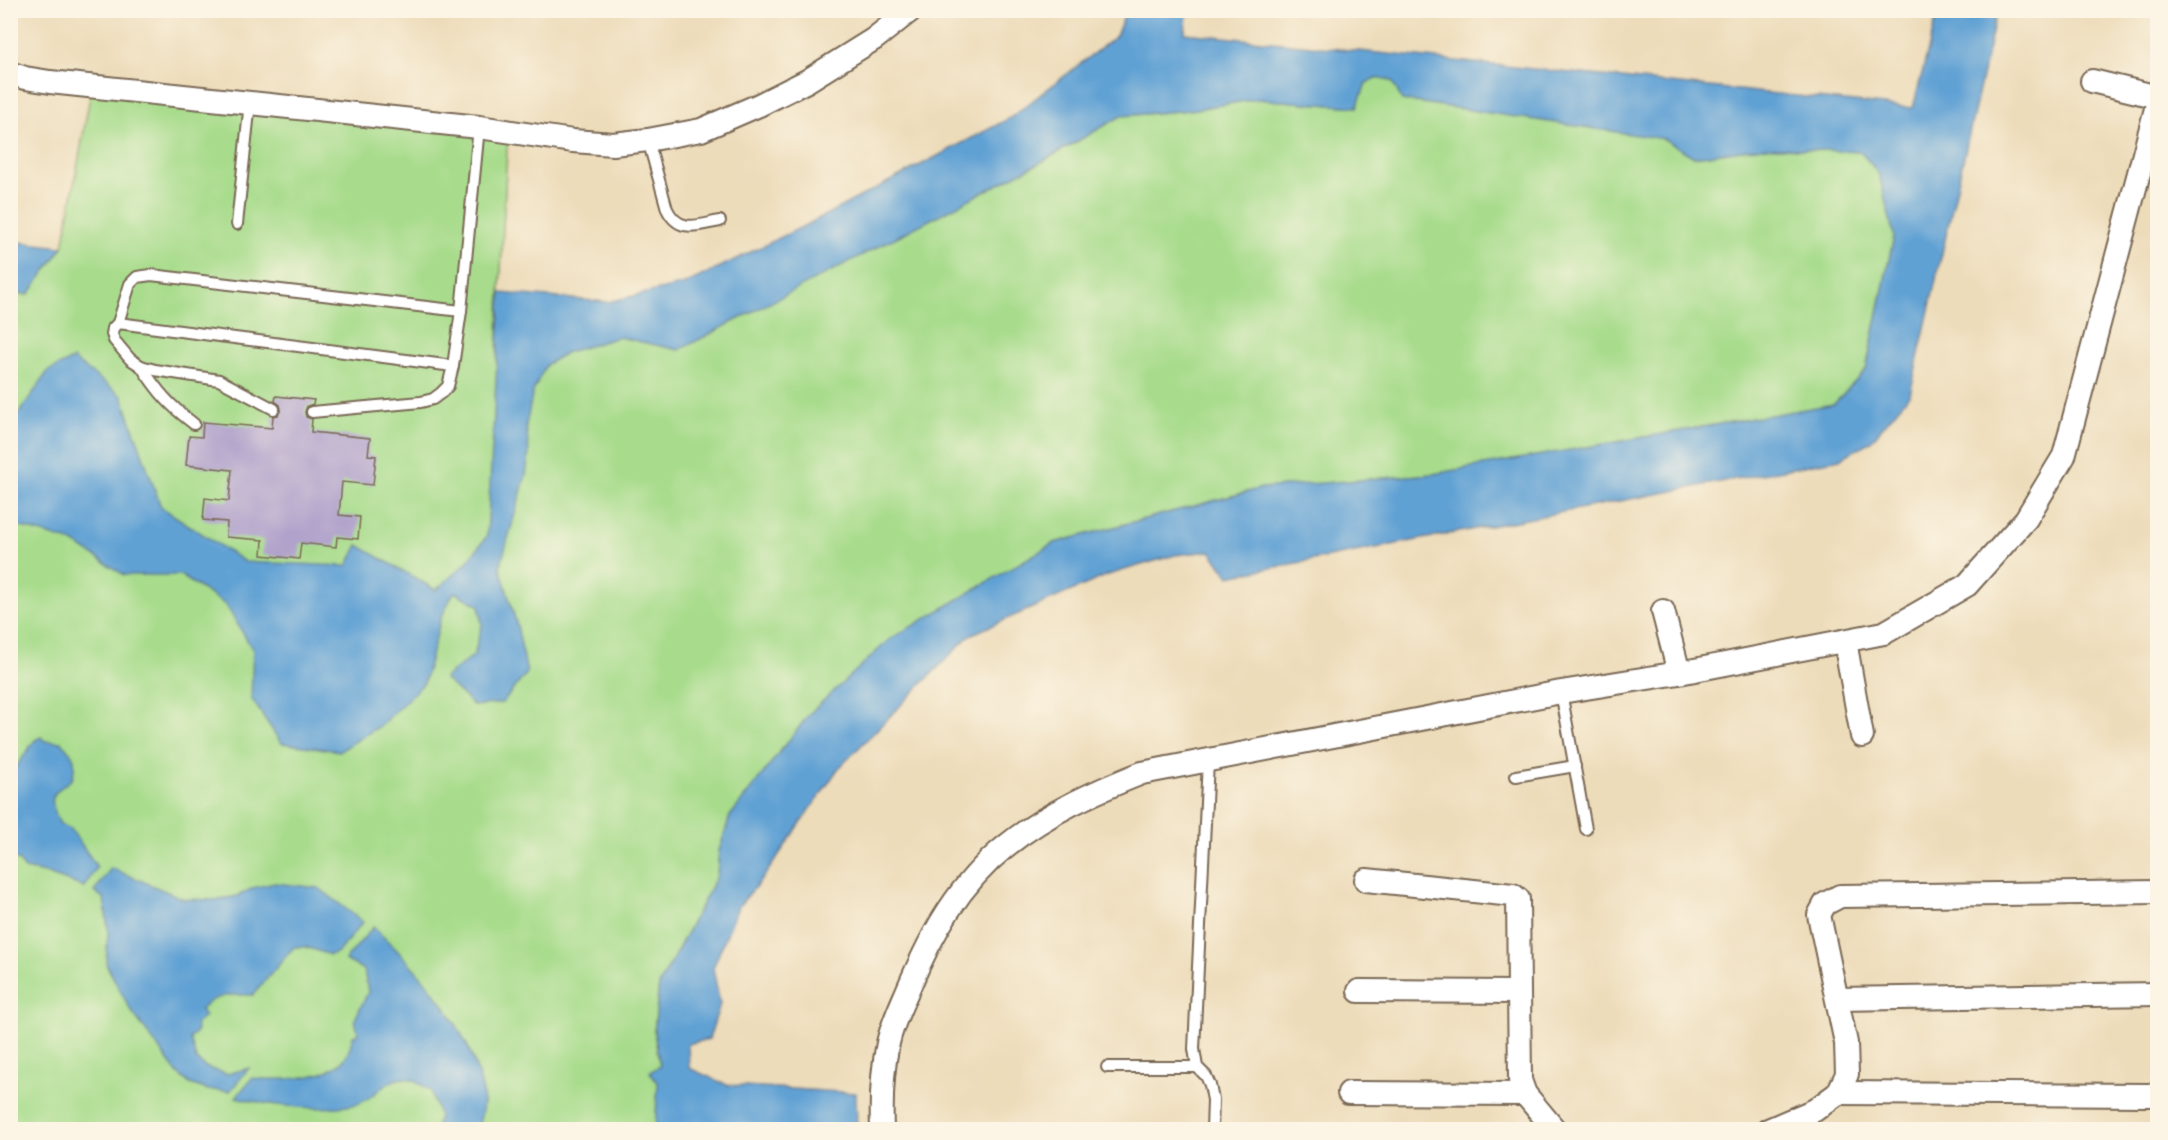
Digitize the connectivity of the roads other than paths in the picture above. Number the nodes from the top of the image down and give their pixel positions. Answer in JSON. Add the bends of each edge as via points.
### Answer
{"nodes":[{"id":1,"x":911,"y":10,"type":"edge"},
{"id":2,"x":10,"y":73,"type":"edge"},
{"id":3,"x":2092,"y":81,"type":"dead end"},
{"id":4,"x":2157,"y":97,"type":"edge"},
{"id":5,"x":2157,"y":101,"type":"edge"},
{"id":6,"x":250,"y":102,"type":"junction"},
{"id":7,"x":479,"y":127,"type":"junction"},
{"id":8,"x":648,"y":141,"type":"junction"},
{"id":9,"x":720,"y":221,"type":"dead end"},
{"id":10,"x":237,"y":224,"type":"dead end"},
{"id":11,"x":461,"y":311,"type":"junction"},
{"id":12,"x":118,"y":323,"type":"junction"},
{"id":13,"x":141,"y":366,"type":"junction"},
{"id":14,"x":453,"y":366,"type":"junction"},
{"id":15,"x":274,"y":410,"type":"dead end"},
{"id":16,"x":312,"y":412,"type":"dead end"},
{"id":17,"x":194,"y":424,"type":"dead end"},
{"id":18,"x":1663,"y":611,"type":"dead end"},
{"id":19,"x":1845,"y":641,"type":"junction"},
{"id":20,"x":1679,"y":673,"type":"junction"},
{"id":21,"x":1561,"y":692,"type":"junction"},
{"id":22,"x":1862,"y":736,"type":"dead end"},
{"id":23,"x":1208,"y":761,"type":"junction"},
{"id":24,"x":1575,"y":766,"type":"junction"},
{"id":25,"x":1516,"y":776,"type":"dead end"},
{"id":26,"x":1586,"y":829,"type":"dead end"},
{"id":27,"x":1366,"y":880,"type":"dead end"},
{"id":28,"x":2157,"y":892,"type":"edge"},
{"id":29,"x":1359,"y":991,"type":"dead end"},
{"id":30,"x":1517,"y":992,"type":"junction"},
{"id":31,"x":2157,"y":994,"type":"edge"},
{"id":32,"x":1838,"y":999,"type":"junction"},
{"id":33,"x":1107,"y":1067,"type":"dead end"},
{"id":34,"x":1197,"y":1067,"type":"junction"},
{"id":35,"x":1349,"y":1093,"type":"dead end"},
{"id":36,"x":1838,"y":1093,"type":"junction"},
{"id":37,"x":2157,"y":1093,"type":"edge"},
{"id":38,"x":1525,"y":1094,"type":"junction"},
{"id":39,"x":882,"y":1130,"type":"edge"},
{"id":40,"x":1212,"y":1130,"type":"edge"},
{"id":41,"x":1555,"y":1130,"type":"edge"},
{"id":42,"x":1768,"y":1130,"type":"edge"}],
"edges":[{"from":1,"to":8,"type":"street","via":[[874,39],[807,81],[701,130]]},
{"from":2,"to":6,"type":"street","via":[[50,82]]},
{"from":3,"to":4,"type":"street"},
{"from":5,"to":19,"type":"street","via":[[2064,456],[2026,519],[1967,585],[1884,633]]},
{"from":6,"to":7,"type":"street"},
{"from":6,"to":10,"type":"lane"},
{"from":7,"to":8,"type":"street","via":[[573,141]]},
{"from":7,"to":11,"type":"lane"},
{"from":8,"to":9,"type":"lane","via":[[672,219],[693,226]]},
{"from":11,"to":12,"type":"lane","via":[[151,275],[137,277],[130,284]]},
{"from":11,"to":14,"type":"lane"},
{"from":12,"to":13,"type":"lane","via":[[113,328],[114,340]]},
{"from":12,"to":14,"type":"lane"},
{"from":13,"to":15,"type":"lane","via":[[219,380]]},
{"from":13,"to":17,"type":"lane","via":[[157,392]]},
{"from":14,"to":16,"type":"lane","via":[[448,386],[433,399]]},
{"from":18,"to":20,"type":"street"},
{"from":19,"to":20,"type":"street"},
{"from":19,"to":22,"type":"street"},
{"from":20,"to":21,"type":"street"},
{"from":21,"to":23,"type":"street"},
{"from":21,"to":24,"type":"lane"},
{"from":23,"to":34,"type":"lane","via":[[1194,1049]]},
{"from":23,"to":39,"type":"street","via":[[1143,773],[1090,793],[1006,846],[957,897],[926,947],[894,1022],[884,1073]]},
{"from":24,"to":25,"type":"lane"},
{"from":24,"to":26,"type":"lane"},
{"from":27,"to":30,"type":"street","via":[[1513,895],[1519,907]]},
{"from":28,"to":32,"type":"street","via":[[1840,896],[1825,904],[1820,915]]},
{"from":29,"to":30,"type":"street"},
{"from":30,"to":38,"type":"street","via":[[1520,1080]]},
{"from":31,"to":32,"type":"street"},
{"from":32,"to":36,"type":"street","via":[[1847,1074]]},
{"from":33,"to":34,"type":"lane"},
{"from":34,"to":40,"type":"lane","via":[[1210,1085]]},
{"from":35,"to":38,"type":"street"},
{"from":36,"to":37,"type":"street"},
{"from":36,"to":42,"type":"street","via":[[1815,1110]]},
{"from":38,"to":41,"type":"street"}]}
